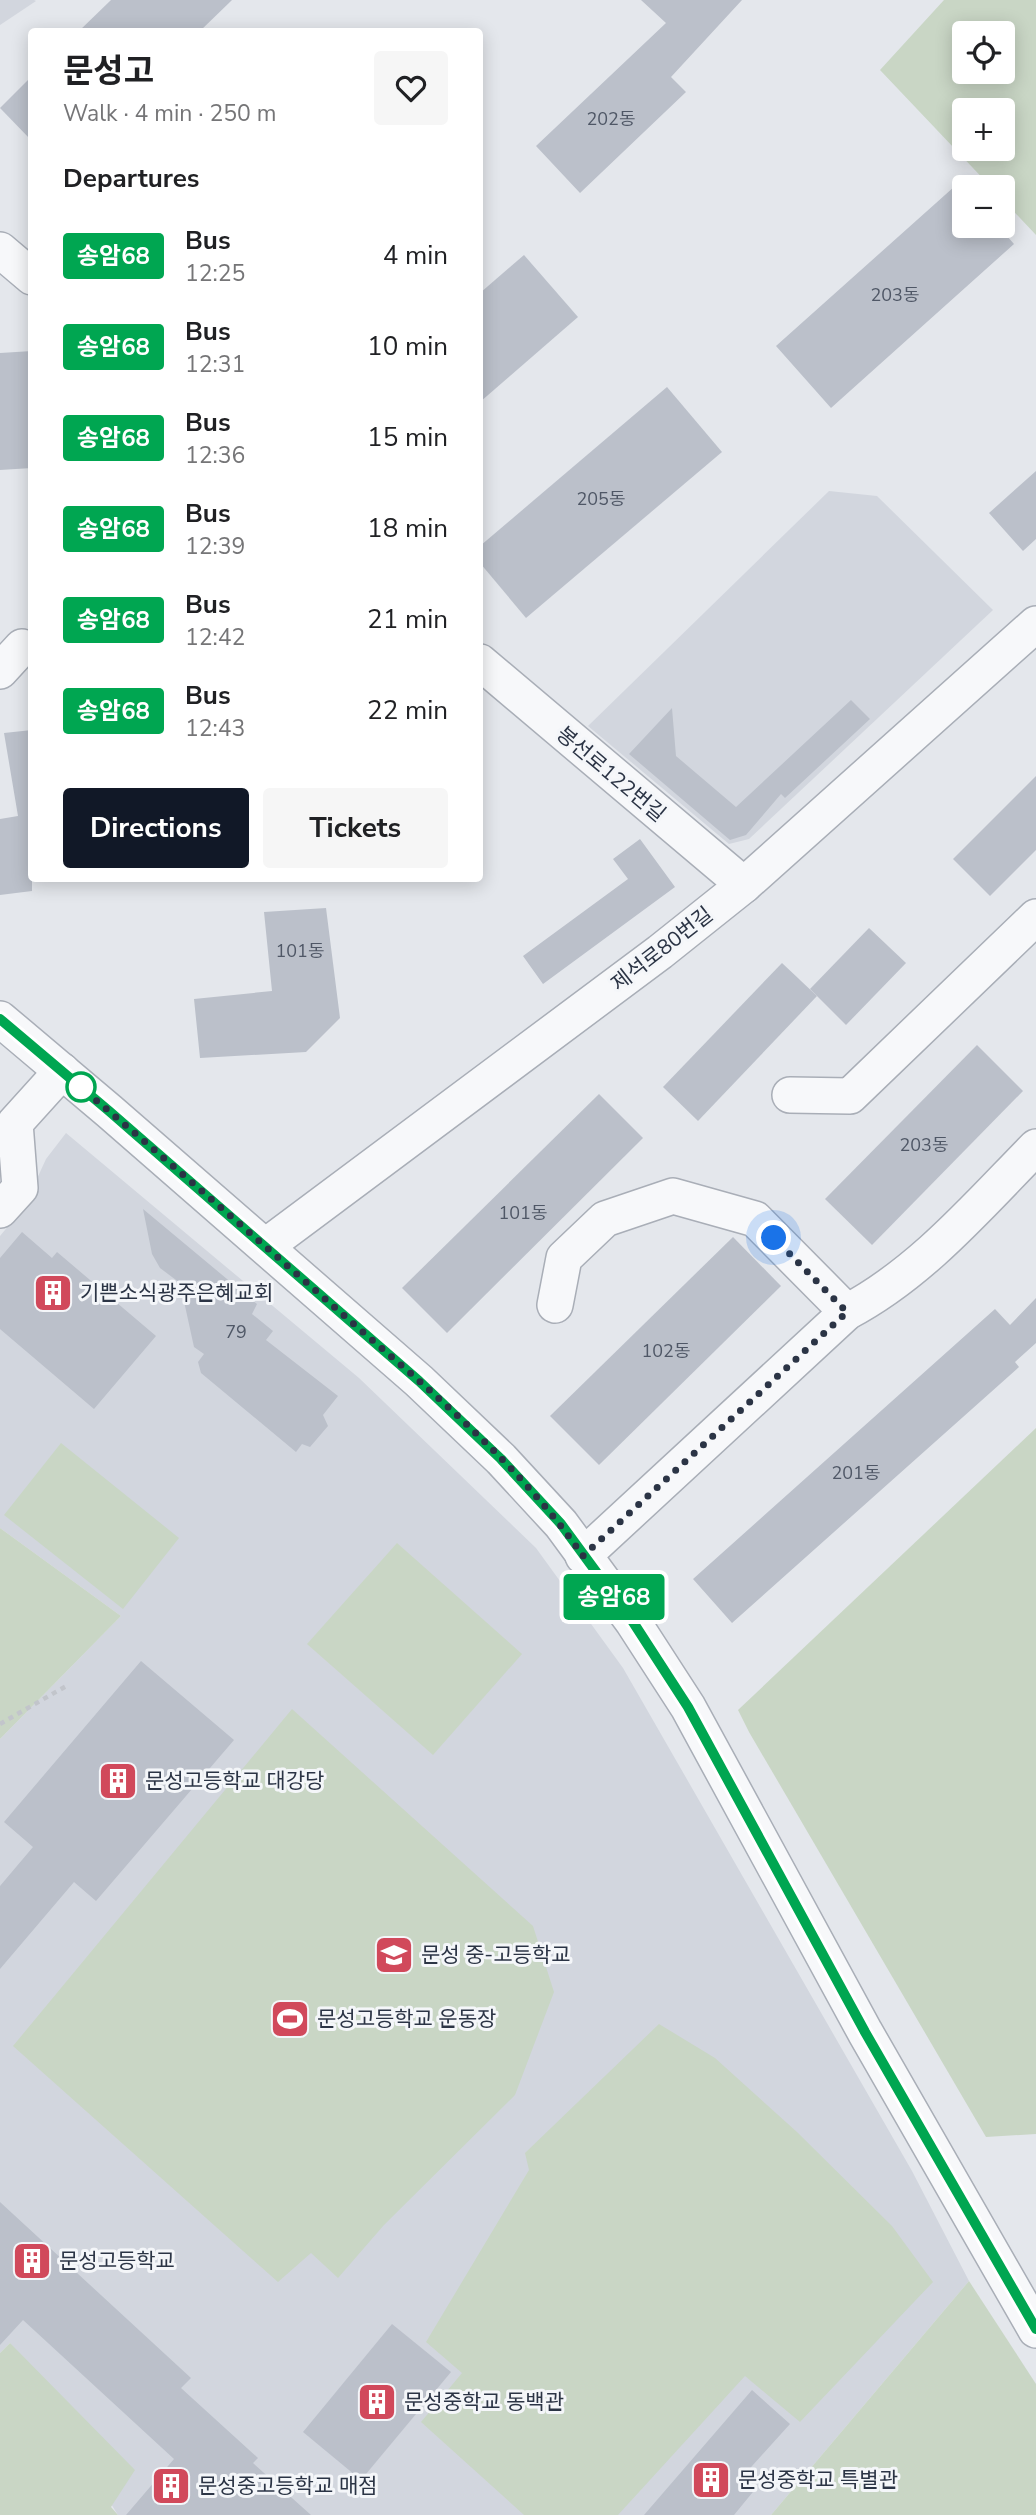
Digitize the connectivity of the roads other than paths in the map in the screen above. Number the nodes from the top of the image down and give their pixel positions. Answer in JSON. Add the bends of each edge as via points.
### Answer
{"nodes":[{"id":1,"x":0,"y":250,"type":"edge"},
{"id":2,"x":28,"y":274,"type":"edge"},
{"id":3,"x":1036,"y":624,"type":"edge"},
{"id":4,"x":483,"y":665,"type":"edge"},
{"id":5,"x":744,"y":885,"type":"junction"},
{"id":6,"x":1036,"y":917,"type":"edge"},
{"id":7,"x":0,"y":1019,"type":"edge"},
{"id":8,"x":62,"y":1070,"type":"junction"},
{"id":9,"x":790,"y":1095,"type":"dead end"},
{"id":10,"x":1036,"y":1147,"type":"edge"},
{"id":11,"x":0,"y":1210,"type":"edge"},
{"id":12,"x":266,"y":1246,"type":"junction"},
{"id":13,"x":555,"y":1305,"type":"dead end"},
{"id":14,"x":847,"y":1312,"type":"junction"},
{"id":15,"x":583,"y":1556,"type":"junction"},
{"id":16,"x":1036,"y":2329,"type":"edge"}],
"edges":[{"from":1,"to":2,"type":"street"},
{"from":3,"to":5,"type":"street","name":"제석로80번길"},
{"from":4,"to":5,"type":"street","name":"봉선로122번길"},
{"from":5,"to":12,"type":"street","name":"제석로80번길"},
{"from":6,"to":9,"type":"street","via":[[850,1096]]},
{"from":7,"to":8,"type":"street"},
{"from":8,"to":11,"type":"street","via":[[15,1123],[20,1188]]},
{"from":8,"to":12,"type":"street"},
{"from":10,"to":14,"type":"street","via":[[946,1238],[879,1295]]},
{"from":12,"to":15,"type":"street","via":[[501,1459],[561,1524]]},
{"from":13,"to":14,"type":"street","via":[[564,1258],[605,1219],[673,1196],[755,1219]]},
{"from":14,"to":15,"type":"street"},
{"from":15,"to":16,"type":"street","via":[[688,1707],[865,2032]]}]}
